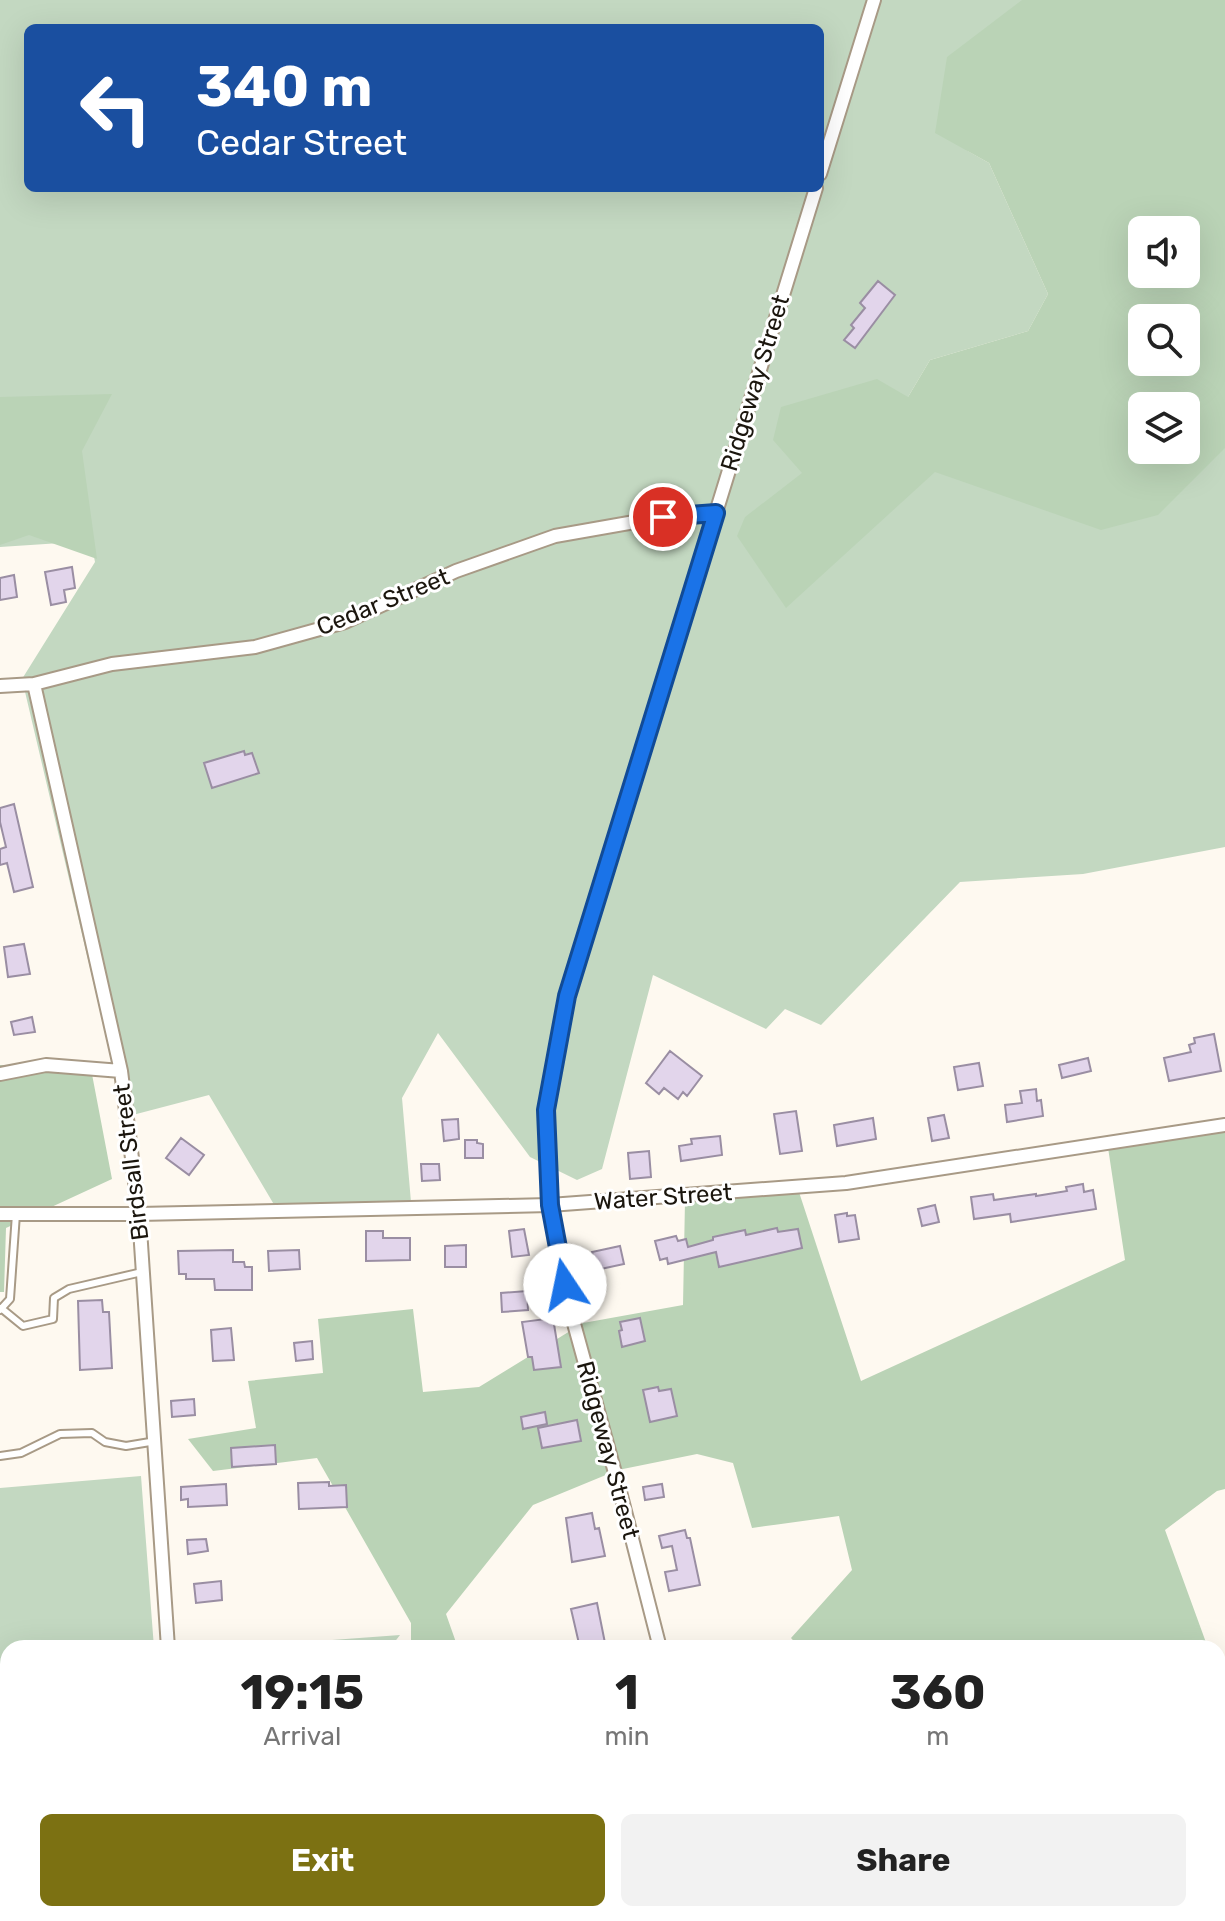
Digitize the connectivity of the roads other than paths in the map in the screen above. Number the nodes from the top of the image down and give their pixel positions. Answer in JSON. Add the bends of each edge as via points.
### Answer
{"nodes":[{"id":1,"x":874,"y":0,"type":"edge"},
{"id":2,"x":824,"y":161,"type":"edge"},
{"id":3,"x":815,"y":192,"type":"edge"},
{"id":4,"x":716,"y":513,"type":"junction"},
{"id":5,"x":34,"y":684,"type":"junction"},
{"id":6,"x":0,"y":686,"type":"edge"},
{"id":7,"x":121,"y":1071,"type":"junction"},
{"id":8,"x":0,"y":1074,"type":"edge"},
{"id":9,"x":1225,"y":1125,"type":"edge"},
{"id":10,"x":550,"y":1205,"type":"junction"},
{"id":11,"x":0,"y":1214,"type":"edge"},
{"id":12,"x":16,"y":1214,"type":"junction"},
{"id":13,"x":139,"y":1214,"type":"junction"},
{"id":14,"x":143,"y":1272,"type":"junction"},
{"id":15,"x":1,"y":1309,"type":"edge"},
{"id":16,"x":156,"y":1441,"type":"junction"},
{"id":17,"x":0,"y":1456,"type":"edge"},
{"id":18,"x":168,"y":1640,"type":"edge"},
{"id":19,"x":658,"y":1640,"type":"edge"}],
"edges":[{"from":1,"to":2,"type":"street"},
{"from":3,"to":4,"type":"street","name":"Ridgeway Street"},
{"from":4,"to":5,"type":"street","name":"Cedar Street","via":[[555,536],[456,571],[345,622],[255,647],[112,664]]},
{"from":4,"to":10,"type":"street","name":"Ridgeway Street","via":[[567,996],[546,1110]]},
{"from":5,"to":6,"type":"street","name":"Cedar Street"},
{"from":5,"to":7,"type":"street","name":"Birdsall Street"},
{"from":7,"to":8,"type":"street","via":[[46,1065]]},
{"from":7,"to":13,"type":"street","name":"Birdsall Street"},
{"from":9,"to":10,"type":"street","name":"Water Street","via":[[846,1183]]},
{"from":10,"to":13,"type":"street","name":"Water Street"},
{"from":10,"to":19,"type":"street","name":"Ridgeway Street","via":[[570,1309]]},
{"from":11,"to":12,"type":"street","name":"Water Street"},
{"from":12,"to":13,"type":"street","name":"Water Street"},
{"from":12,"to":15,"type":"lane","via":[[10,1299]]},
{"from":13,"to":14,"type":"street","name":"Birdsall Street"},
{"from":14,"to":15,"type":"lane","via":[[69,1289],[54,1298],[49,1322],[23,1326]]},
{"from":14,"to":16,"type":"street","name":"Birdsall Street"},
{"from":16,"to":17,"type":"lane","via":[[126,1446],[92,1433],[60,1434],[21,1453]]},
{"from":16,"to":18,"type":"street","name":"Birdsall Street"}]}
